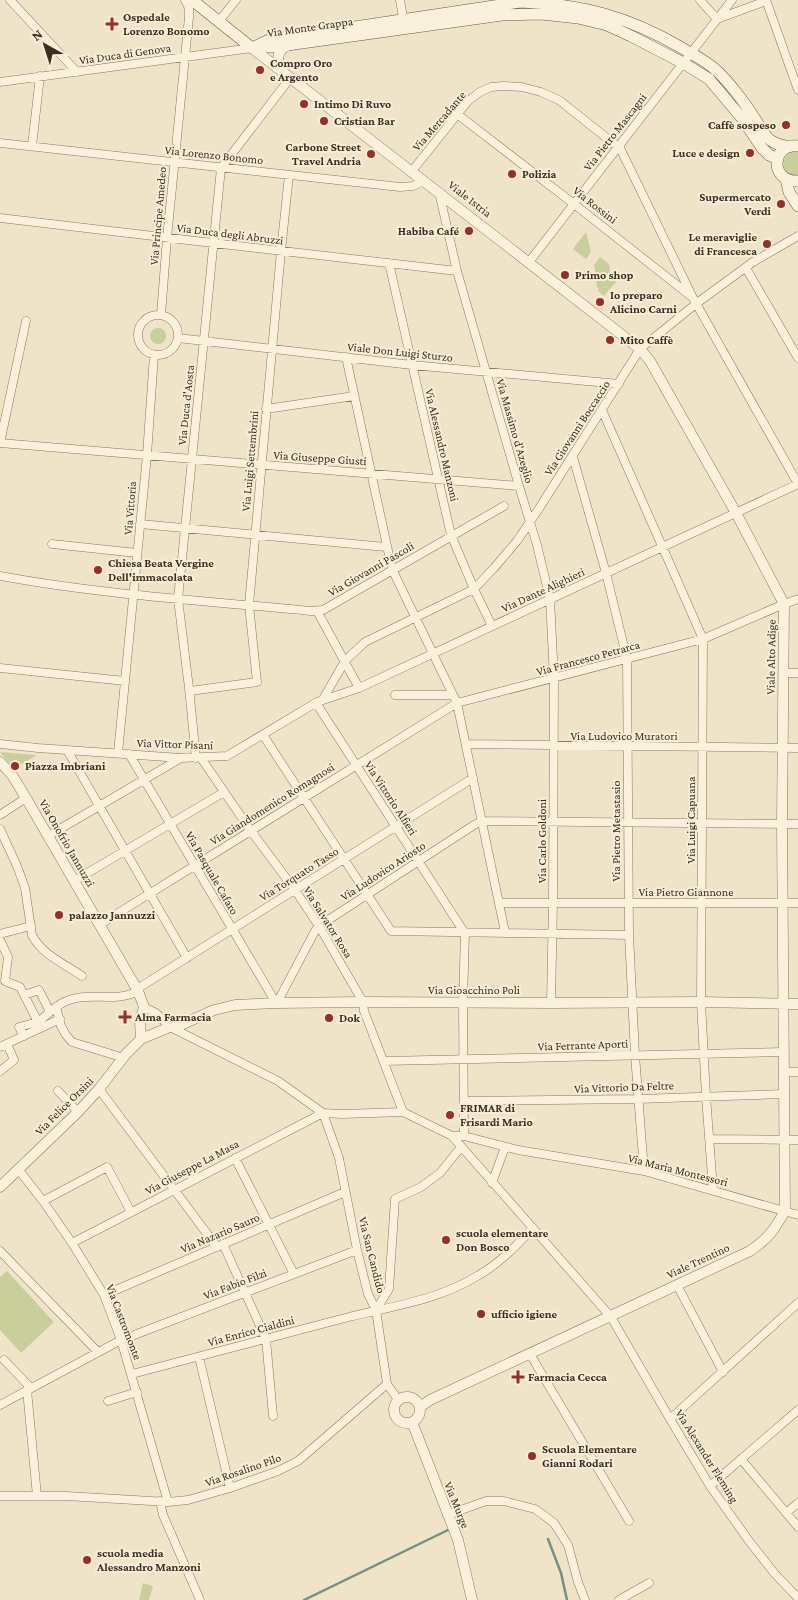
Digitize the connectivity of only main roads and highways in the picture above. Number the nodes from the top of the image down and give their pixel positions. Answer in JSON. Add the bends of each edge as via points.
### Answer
{"nodes":[{"id":1,"x":192,"y":0,"type":"edge"},
{"id":2,"x":565,"y":2,"type":"edge"},
{"id":3,"x":501,"y":6,"type":"edge"},
{"id":4,"x":404,"y":24,"type":"junction"},
{"id":5,"x":252,"y":48,"type":"junction"},
{"id":6,"x":793,"y":146,"type":"edge"},
{"id":7,"x":778,"y":159,"type":"junction"},
{"id":8,"x":786,"y":179,"type":"junction"},
{"id":9,"x":798,"y":181,"type":"edge"},
{"id":10,"x":798,"y":206,"type":"edge"}],
"edges":[{"from":1,"to":5,"type":"main road","name":"Viale Istria"},
{"from":2,"to":3,"type":"main road","name":"Via Monte Grappa","via":[[520,2]]},
{"from":2,"to":6,"type":"main road","name":"Via Monte Grappa","via":[[633,23],[691,53],[717,71],[768,138],[776,144]]},
{"from":3,"to":4,"type":"main road","name":"Via Monte Grappa"},
{"from":3,"to":7,"type":"main road","name":"Via Monte Grappa","via":[[522,13],[558,15],[607,26],[683,63],[709,79],[762,148]]},
{"from":4,"to":5,"type":"main road","name":"Via Monte Grappa","via":[[273,48]]},
{"from":4,"to":5,"type":"main road","name":"Via Monte Grappa","via":[[269,40]]},
{"from":6,"to":7,"type":"main road"},
{"from":7,"to":8,"type":"main road","via":[[778,170]]},
{"from":8,"to":9,"type":"main road"},
{"from":8,"to":10,"type":"main road","via":[[789,192]]}]}
